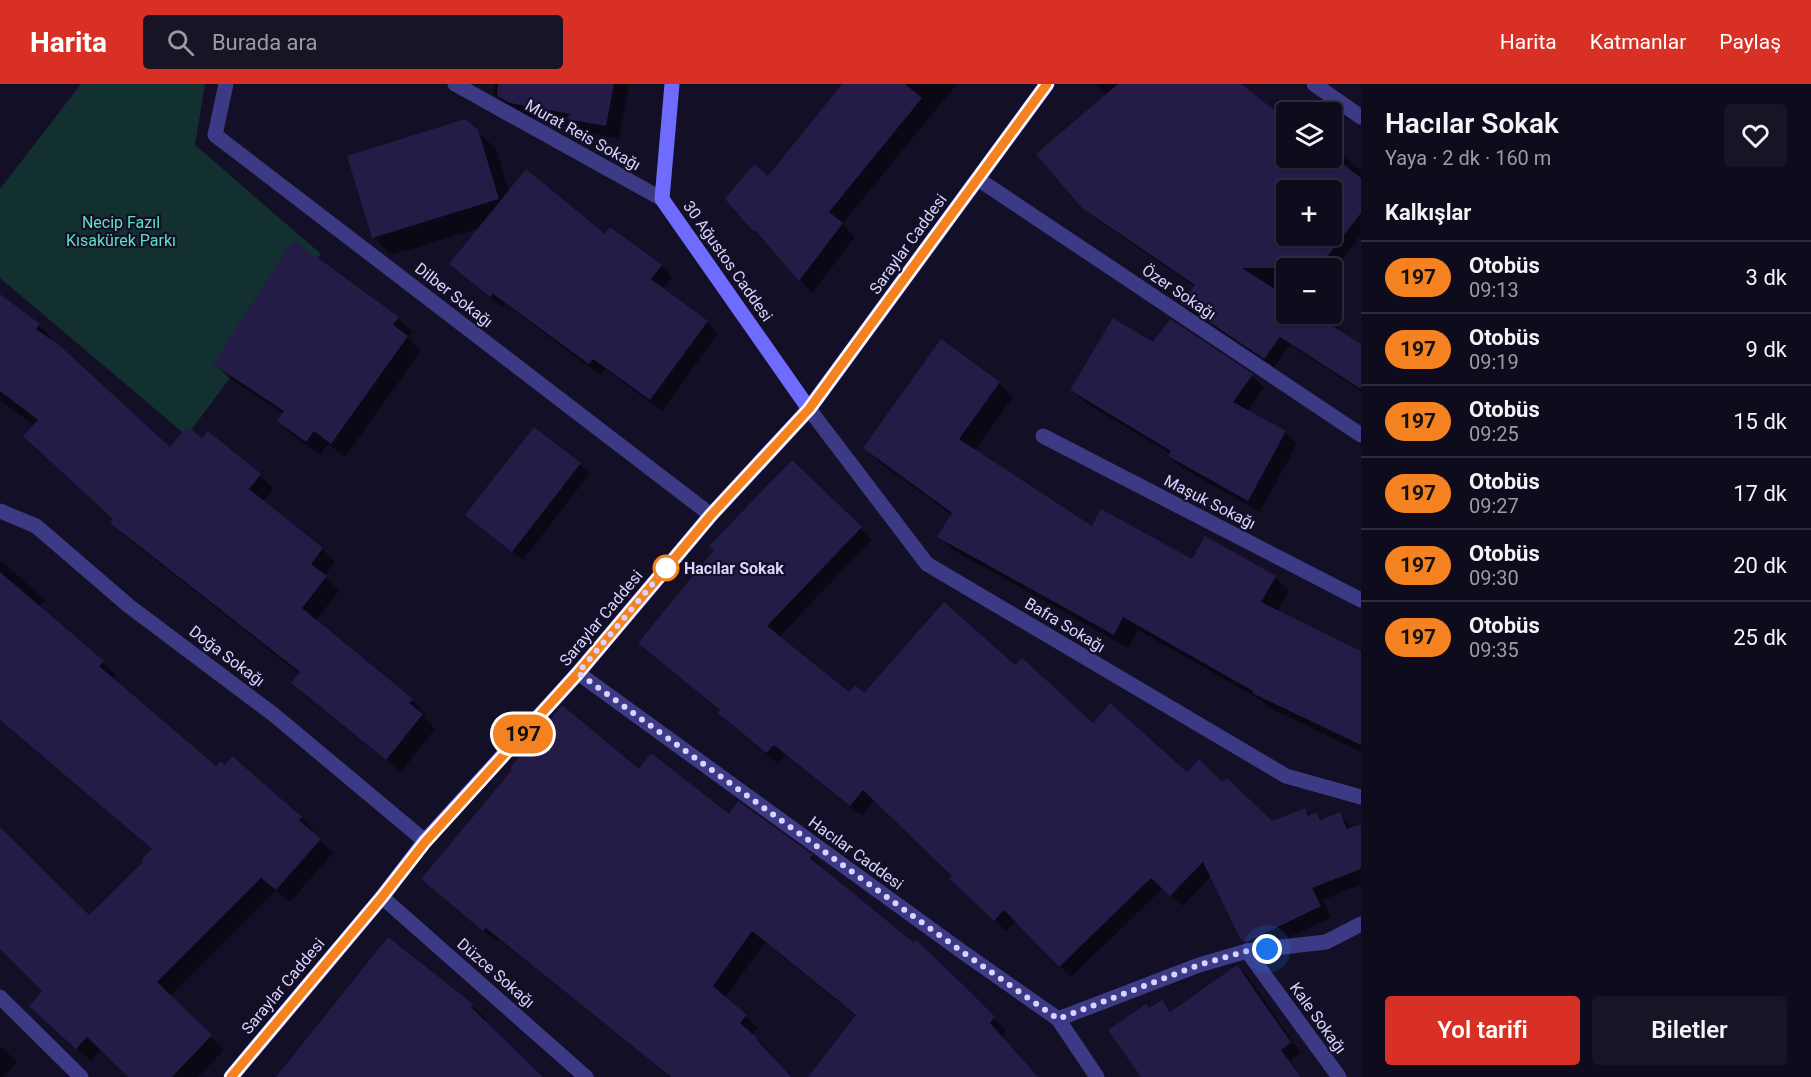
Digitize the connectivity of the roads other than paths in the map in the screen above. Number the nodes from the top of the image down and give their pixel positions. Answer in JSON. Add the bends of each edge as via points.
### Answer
{"nodes":[{"id":1,"x":226,"y":84,"type":"edge"},
{"id":2,"x":455,"y":84,"type":"edge"},
{"id":3,"x":672,"y":84,"type":"edge"},
{"id":4,"x":1047,"y":84,"type":"edge"},
{"id":5,"x":1314,"y":84,"type":"edge"},
{"id":6,"x":1361,"y":117,"type":"edge"},
{"id":7,"x":978,"y":179,"type":"junction"},
{"id":8,"x":662,"y":199,"type":"junction"},
{"id":9,"x":809,"y":409,"type":"junction"},
{"id":10,"x":1361,"y":435,"type":"edge"},
{"id":11,"x":1043,"y":436,"type":"dead end"},
{"id":12,"x":0,"y":511,"type":"edge"},
{"id":13,"x":711,"y":515,"type":"junction"},
{"id":14,"x":1361,"y":600,"type":"edge"},
{"id":15,"x":578,"y":673,"type":"junction"},
{"id":16,"x":1361,"y":797,"type":"edge"},
{"id":17,"x":425,"y":842,"type":"junction"},
{"id":18,"x":382,"y":897,"type":"junction"},
{"id":19,"x":1361,"y":924,"type":"edge"},
{"id":20,"x":1247,"y":951,"type":"junction"},
{"id":21,"x":0,"y":997,"type":"edge"},
{"id":22,"x":1058,"y":1019,"type":"junction"},
{"id":23,"x":81,"y":1077,"type":"edge"},
{"id":24,"x":231,"y":1077,"type":"edge"},
{"id":25,"x":586,"y":1077,"type":"edge"},
{"id":26,"x":1097,"y":1077,"type":"edge"},
{"id":27,"x":1339,"y":1077,"type":"edge"}],
"edges":[{"from":1,"to":13,"type":"street","name":"Dilber Sokağı","via":[[215,135]]},
{"from":2,"to":8,"type":"street","name":"Murat Reis Sokağı"},
{"from":3,"to":8,"type":"street","name":"30 Ağustos Caddesi"},
{"from":4,"to":7,"type":"street","name":"Saraylar Caddesi"},
{"from":5,"to":6,"type":"street"},
{"from":7,"to":9,"type":"street","name":"Saraylar Caddesi"},
{"from":7,"to":10,"type":"street","name":"Özer Sokağı"},
{"from":8,"to":9,"type":"street","name":"30 Ağustos Caddesi"},
{"from":9,"to":13,"type":"street","name":"Saraylar Caddesi"},
{"from":9,"to":16,"type":"street","name":"Bafra Sokağı","via":[[927,564],[1286,776]]},
{"from":11,"to":14,"type":"street","name":"Maşuk Sokağı"},
{"from":12,"to":17,"type":"street","name":"Doğa Sokağı","via":[[36,526],[129,606],[273,714]]},
{"from":13,"to":15,"type":"street","name":"Saraylar Caddesi"},
{"from":15,"to":17,"type":"street","name":"Saraylar Caddesi"},
{"from":15,"to":22,"type":"street","name":"Hacılar Caddesi"},
{"from":17,"to":18,"type":"street","name":"Saraylar Caddesi"},
{"from":18,"to":24,"type":"street","name":"Saraylar Caddesi"},
{"from":18,"to":25,"type":"street","name":"Düzce Sokağı"},
{"from":19,"to":20,"type":"street","via":[[1326,942]]},
{"from":20,"to":22,"type":"street","via":[[1199,965]]},
{"from":20,"to":27,"type":"street","name":"Kale Sokağı"},
{"from":21,"to":23,"type":"street"},
{"from":22,"to":26,"type":"street","name":"Hacılar Caddesi"}]}
